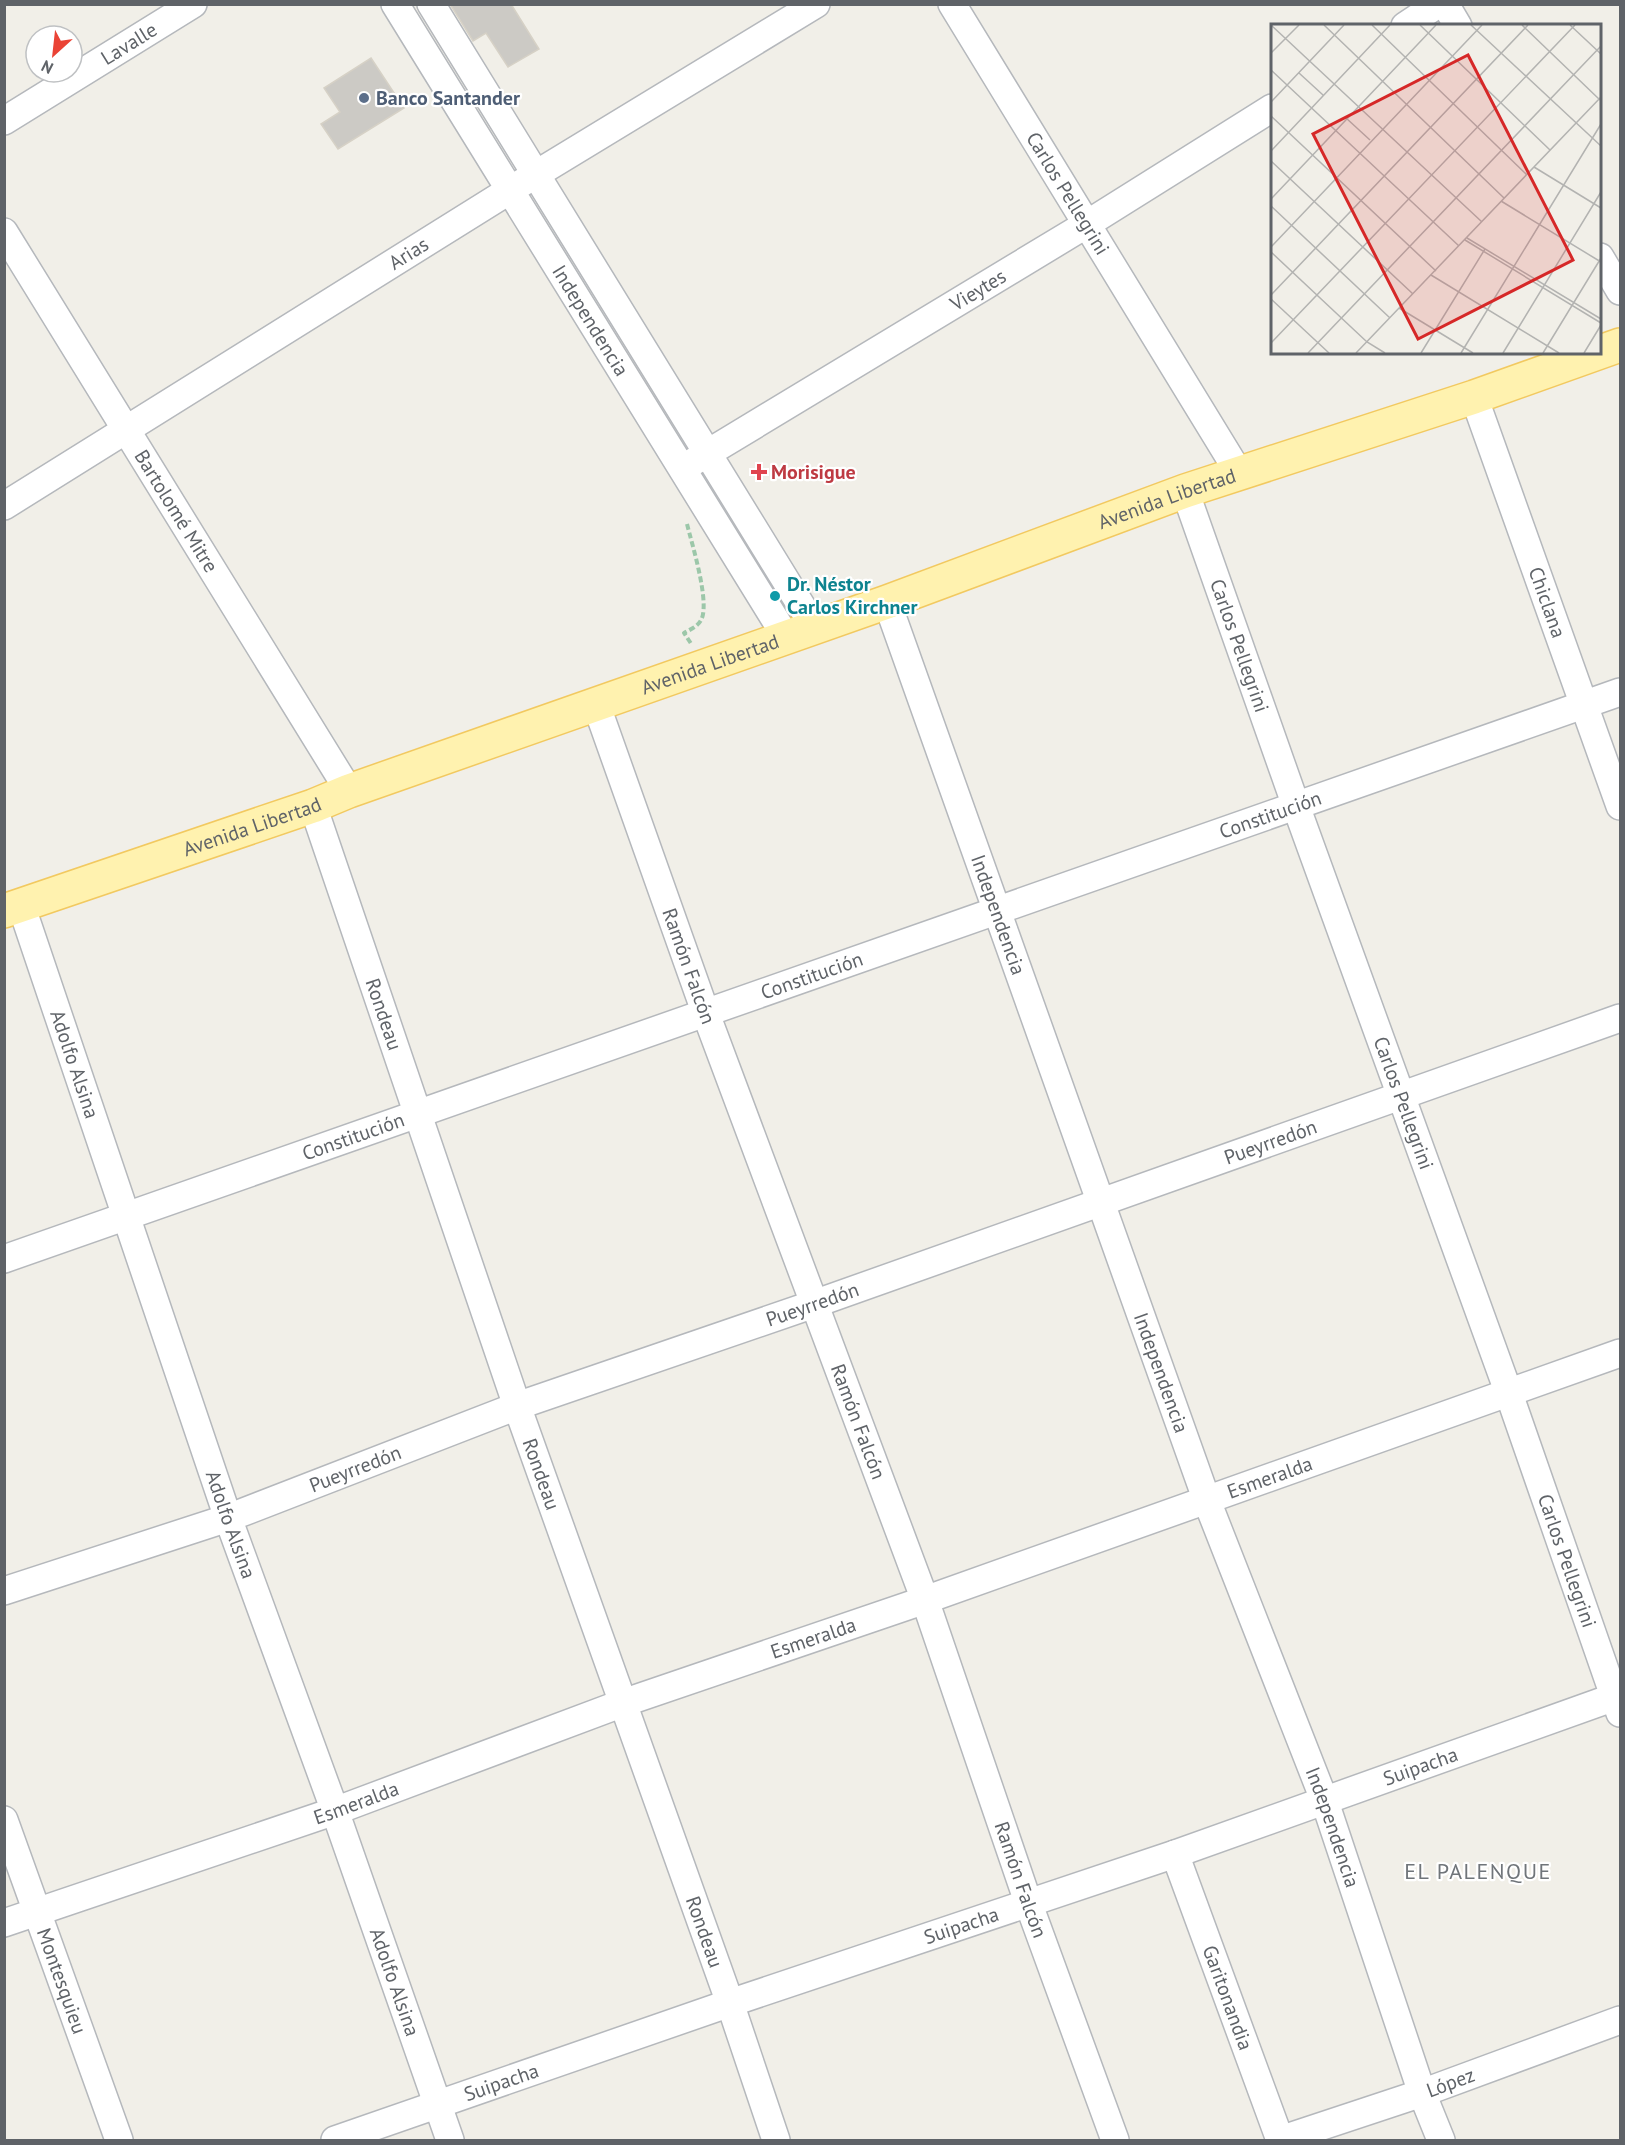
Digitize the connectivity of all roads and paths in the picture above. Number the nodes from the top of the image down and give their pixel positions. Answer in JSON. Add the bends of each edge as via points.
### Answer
{"nodes":[{"id":1,"x":193,"y":4,"type":"edge"},
{"id":2,"x":395,"y":4,"type":"edge"},
{"id":3,"x":431,"y":4,"type":"edge"},
{"id":4,"x":816,"y":4,"type":"edge"},
{"id":5,"x":952,"y":4,"type":"edge"},
{"id":6,"x":1438,"y":4,"type":"edge"},
{"id":7,"x":1445,"y":4,"type":"edge"},
{"id":8,"x":1408,"y":24,"type":"edge"},
{"id":9,"x":1457,"y":24,"type":"edge"},
{"id":10,"x":1271,"y":109,"type":"edge"},
{"id":11,"x":4,"y":122,"type":"edge"},
{"id":12,"x":536,"y":174,"type":"junction"},
{"id":13,"x":510,"y":190,"type":"junction"},
{"id":14,"x":1087,"y":224,"type":"junction"},
{"id":15,"x":4,"y":232,"type":"edge"},
{"id":16,"x":1601,"y":259,"type":"edge"},
{"id":17,"x":1620,"y":291,"type":"edge"},
{"id":18,"x":1620,"y":345,"type":"edge"},
{"id":19,"x":1601,"y":352,"type":"edge"},
{"id":20,"x":1595,"y":354,"type":"edge"},
{"id":21,"x":1474,"y":397,"type":"junction"},
{"id":22,"x":126,"y":430,"type":"junction"},
{"id":23,"x":708,"y":453,"type":"junction"},
{"id":24,"x":682,"y":469,"type":"junction"},
{"id":25,"x":1239,"y":473,"type":"junction"},
{"id":26,"x":1185,"y":491,"type":"junction"},
{"id":27,"x":700,"y":499,"type":"junction"},
{"id":28,"x":4,"y":506,"type":"edge"},
{"id":29,"x":887,"y":602,"type":"junction"},
{"id":30,"x":800,"y":632,"type":"junction"},
{"id":31,"x":705,"y":666,"type":"junction"},
{"id":32,"x":1620,"y":692,"type":"edge"},
{"id":33,"x":596,"y":704,"type":"junction"},
{"id":34,"x":1582,"y":705,"type":"junction"},
{"id":35,"x":349,"y":791,"type":"junction"},
{"id":36,"x":313,"y":806,"type":"junction"},
{"id":37,"x":1296,"y":806,"type":"junction"},
{"id":38,"x":1620,"y":806,"type":"edge"},
{"id":39,"x":13,"y":908,"type":"edge"},
{"id":40,"x":996,"y":911,"type":"junction"},
{"id":41,"x":706,"y":1014,"type":"junction"},
{"id":42,"x":1620,"y":1018,"type":"edge"},
{"id":43,"x":1401,"y":1098,"type":"junction"},
{"id":44,"x":417,"y":1116,"type":"junction"},
{"id":45,"x":1101,"y":1202,"type":"junction"},
{"id":46,"x":124,"y":1216,"type":"junction"},
{"id":47,"x":4,"y":1259,"type":"edge"},
{"id":48,"x":814,"y":1304,"type":"junction"},
{"id":49,"x":1620,"y":1353,"type":"edge"},
{"id":50,"x":1508,"y":1391,"type":"junction"},
{"id":51,"x":517,"y":1406,"type":"junction"},
{"id":52,"x":1207,"y":1501,"type":"junction"},
{"id":53,"x":228,"y":1518,"type":"junction"},
{"id":54,"x":4,"y":1591,"type":"edge"},
{"id":55,"x":925,"y":1600,"type":"junction"},
{"id":56,"x":1619,"y":1702,"type":"edge"},
{"id":57,"x":623,"y":1703,"type":"junction"},
{"id":58,"x":1325,"y":1802,"type":"junction"},
{"id":59,"x":335,"y":1810,"type":"junction"},
{"id":60,"x":4,"y":1820,"type":"edge"},
{"id":61,"x":1175,"y":1854,"type":"junction"},
{"id":62,"x":1028,"y":1902,"type":"junction"},
{"id":63,"x":37,"y":1912,"type":"junction"},
{"id":64,"x":4,"y":1923,"type":"edge"},
{"id":65,"x":730,"y":2003,"type":"junction"},
{"id":66,"x":1620,"y":2019,"type":"edge"},
{"id":67,"x":1422,"y":2093,"type":"junction"},
{"id":68,"x":438,"y":2105,"type":"junction"},
{"id":69,"x":119,"y":2140,"type":"edge"},
{"id":70,"x":335,"y":2140,"type":"edge"},
{"id":71,"x":450,"y":2140,"type":"edge"},
{"id":72,"x":776,"y":2140,"type":"edge"},
{"id":73,"x":1115,"y":2140,"type":"edge"},
{"id":74,"x":1280,"y":2140,"type":"edge"},
{"id":75,"x":1441,"y":2140,"type":"edge"}],
"edges":[{"from":1,"to":11,"type":"street","name":"Lavalle"},
{"from":2,"to":13,"type":"street","name":"Independencia"},
{"from":3,"to":12,"type":"street","name":"Independencia"},
{"from":4,"to":12,"type":"street","name":"Arias"},
{"from":5,"to":14,"type":"street","name":"Carlos Pellegrini"},
{"from":6,"to":8,"type":"street"},
{"from":7,"to":9,"type":"street"},
{"from":10,"to":14,"type":"street","name":"Vieytes"},
{"from":12,"to":13,"type":"street","name":"Arias"},
{"from":12,"to":23,"type":"street","name":"Independencia"},
{"from":13,"to":22,"type":"street","name":"Arias"},
{"from":13,"to":24,"type":"street","name":"Independencia"},
{"from":14,"to":23,"type":"street","name":"Vieytes"},
{"from":14,"to":25,"type":"street","name":"Carlos Pellegrini"},
{"from":15,"to":22,"type":"street","name":"Bartolomé Mitre"},
{"from":16,"to":17,"type":"street"},
{"from":18,"to":19,"type":"main road","name":"Avenida Libertad"},
{"from":20,"to":21,"type":"main road","name":"Avenida Libertad"},
{"from":21,"to":25,"type":"main road","name":"Avenida Libertad"},
{"from":21,"to":34,"type":"street","name":"Chiclana"},
{"from":22,"to":28,"type":"street","name":"Arias"},
{"from":22,"to":35,"type":"street","name":"Bartolomé Mitre"},
{"from":23,"to":24,"type":"street","name":"Vieytes"},
{"from":23,"to":30,"type":"street","name":"Independencia"},
{"from":24,"to":27,"type":"street","name":"Independencia"},
{"from":25,"to":26,"type":"main road","name":"Avenida Libertad"},
{"from":26,"to":29,"type":"main road","name":"Avenida Libertad"},
{"from":26,"to":37,"type":"street","name":"Carlos Pellegrini"},
{"from":27,"to":30,"type":"street","name":"Independencia"},
{"from":27,"to":31,"type":"path","via":[[684,511],[700,577],[702,618],[684,633]]},
{"from":29,"to":30,"type":"main road","name":"Avenida Libertad"},
{"from":29,"to":40,"type":"street","name":"Independencia"},
{"from":30,"to":31,"type":"main road","name":"Avenida Libertad"},
{"from":31,"to":33,"type":"main road","name":"Avenida Libertad"},
{"from":32,"to":34,"type":"street","name":"Constitución"},
{"from":33,"to":35,"type":"main road","name":"Avenida Libertad"},
{"from":33,"to":41,"type":"street","name":"Ramón Falcón"},
{"from":34,"to":37,"type":"street","name":"Constitución"},
{"from":34,"to":38,"type":"street","name":"Chiclana"},
{"from":35,"to":36,"type":"main road","name":"Avenida Libertad"},
{"from":36,"to":39,"type":"main road","name":"Avenida Libertad"},
{"from":36,"to":44,"type":"street","name":"Rondeau"},
{"from":37,"to":40,"type":"street","name":"Constitución"},
{"from":37,"to":43,"type":"street","name":"Carlos Pellegrini"},
{"from":39,"to":46,"type":"street","name":"Adolfo Alsina"},
{"from":40,"to":41,"type":"street","name":"Constitución"},
{"from":40,"to":45,"type":"street","name":"Independencia"},
{"from":41,"to":44,"type":"street","name":"Constitución"},
{"from":41,"to":48,"type":"street","name":"Ramón Falcón"},
{"from":42,"to":43,"type":"street","name":"Pueyrredón"},
{"from":43,"to":45,"type":"street","name":"Pueyrredón"},
{"from":43,"to":50,"type":"street","name":"Carlos Pellegrini"},
{"from":44,"to":46,"type":"street","name":"Constitución"},
{"from":44,"to":51,"type":"street","name":"Rondeau"},
{"from":45,"to":48,"type":"street","name":"Pueyrredón"},
{"from":45,"to":52,"type":"street","name":"Independencia"},
{"from":46,"to":47,"type":"street","name":"Constitución"},
{"from":46,"to":53,"type":"street","name":"Adolfo Alsina"},
{"from":48,"to":51,"type":"street","name":"Pueyrredón"},
{"from":48,"to":55,"type":"street","name":"Ramón Falcón"},
{"from":49,"to":50,"type":"street","name":"Esmeralda"},
{"from":50,"to":52,"type":"street","name":"Esmeralda"},
{"from":50,"to":56,"type":"street","name":"Carlos Pellegrini"},
{"from":51,"to":53,"type":"street","name":"Pueyrredón"},
{"from":51,"to":57,"type":"street","name":"Rondeau"},
{"from":52,"to":55,"type":"street","name":"Esmeralda"},
{"from":52,"to":58,"type":"street","name":"Independencia"},
{"from":53,"to":54,"type":"street","name":"Pueyrredón"},
{"from":53,"to":59,"type":"street","name":"Adolfo Alsina"},
{"from":55,"to":57,"type":"street","name":"Esmeralda"},
{"from":55,"to":62,"type":"street","name":"Ramón Falcón"},
{"from":56,"to":58,"type":"street","name":"Suipacha"},
{"from":57,"to":59,"type":"street","name":"Esmeralda"},
{"from":57,"to":65,"type":"street","name":"Rondeau"},
{"from":58,"to":61,"type":"street","name":"Suipacha"},
{"from":58,"to":67,"type":"street","name":"Independencia"},
{"from":59,"to":63,"type":"street","name":"Esmeralda"},
{"from":59,"to":68,"type":"street","name":"Adolfo Alsina"},
{"from":60,"to":63,"type":"street","name":"Montesquieu"},
{"from":61,"to":62,"type":"street","name":"Suipacha"},
{"from":61,"to":74,"type":"street","name":"Garitonandia"},
{"from":62,"to":65,"type":"street","name":"Suipacha"},
{"from":62,"to":73,"type":"street","name":"Ramón Falcón"},
{"from":63,"to":64,"type":"street","name":"Esmeralda"},
{"from":63,"to":69,"type":"street","name":"Montesquieu"},
{"from":65,"to":68,"type":"street","name":"Suipacha"},
{"from":65,"to":72,"type":"street","name":"Rondeau"},
{"from":66,"to":67,"type":"street","name":"López"},
{"from":67,"to":74,"type":"street","name":"López"},
{"from":67,"to":75,"type":"street","name":"Independencia"},
{"from":68,"to":70,"type":"street","name":"Suipacha"},
{"from":68,"to":71,"type":"street","name":"Adolfo Alsina"}]}
